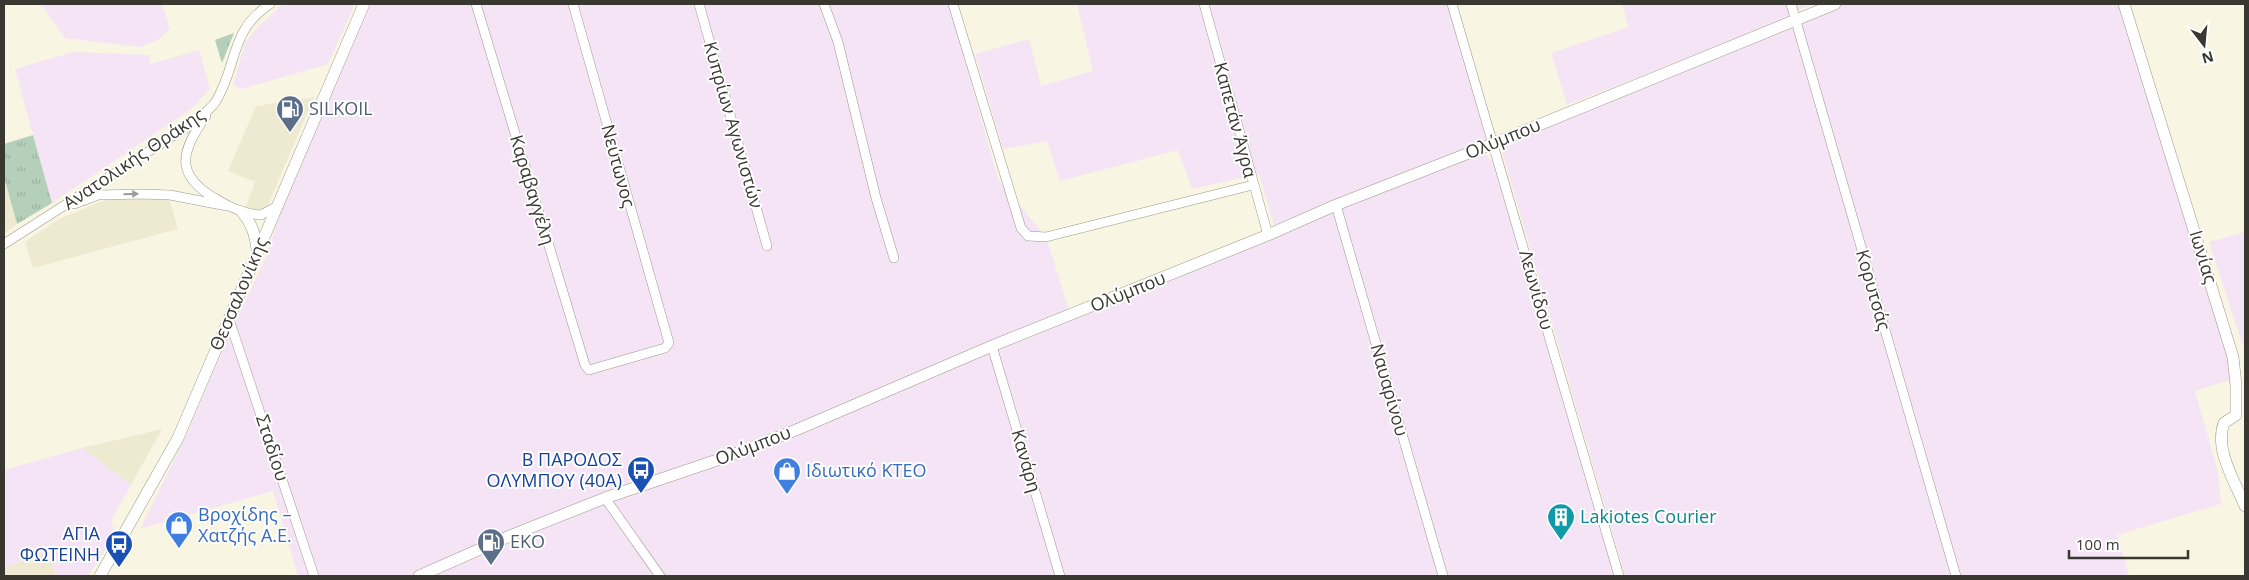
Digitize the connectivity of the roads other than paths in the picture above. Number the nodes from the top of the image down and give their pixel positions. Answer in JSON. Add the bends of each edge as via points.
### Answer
{"nodes":[{"id":1,"x":270,"y":4,"type":"edge"},
{"id":2,"x":364,"y":4,"type":"edge"},
{"id":3,"x":476,"y":4,"type":"edge"},
{"id":4,"x":573,"y":4,"type":"edge"},
{"id":5,"x":699,"y":4,"type":"edge"},
{"id":6,"x":824,"y":4,"type":"edge"},
{"id":7,"x":953,"y":4,"type":"edge"},
{"id":8,"x":1204,"y":4,"type":"edge"},
{"id":9,"x":1452,"y":4,"type":"edge"},
{"id":10,"x":1791,"y":4,"type":"edge"},
{"id":11,"x":1835,"y":4,"type":"edge"},
{"id":12,"x":2124,"y":4,"type":"edge"},
{"id":13,"x":1796,"y":20,"type":"junction"},
{"id":14,"x":215,"y":103,"type":"junction"},
{"id":15,"x":1492,"y":144,"type":"junction"},
{"id":16,"x":1253,"y":185,"type":"junction"},
{"id":17,"x":1336,"y":205,"type":"junction"},
{"id":18,"x":227,"y":206,"type":"junction"},
{"id":19,"x":276,"y":206,"type":"junction"},
{"id":20,"x":242,"y":212,"type":"junction"},
{"id":21,"x":21,"y":232,"type":"junction"},
{"id":22,"x":1268,"y":235,"type":"junction"},
{"id":23,"x":4,"y":244,"type":"edge"},
{"id":24,"x":767,"y":246,"type":"dead end"},
{"id":25,"x":257,"y":252,"type":"junction"},
{"id":26,"x":894,"y":258,"type":"dead end"},
{"id":27,"x":229,"y":319,"type":"junction"},
{"id":28,"x":665,"y":328,"type":"joint"},
{"id":29,"x":992,"y":346,"type":"junction"},
{"id":30,"x":2241,"y":416,"type":"edge"},
{"id":31,"x":605,"y":498,"type":"junction"},
{"id":32,"x":2245,"y":506,"type":"edge"},
{"id":33,"x":100,"y":576,"type":"edge"},
{"id":34,"x":314,"y":576,"type":"edge"},
{"id":35,"x":419,"y":576,"type":"edge"},
{"id":36,"x":660,"y":576,"type":"edge"},
{"id":37,"x":1060,"y":576,"type":"edge"},
{"id":38,"x":1443,"y":576,"type":"edge"},
{"id":39,"x":1619,"y":576,"type":"edge"},
{"id":40,"x":1956,"y":576,"type":"edge"}],
"edges":[{"from":1,"to":14,"type":"street","name":"Ανατολικής Θράκης","via":[[249,22],[236,44]]},
{"from":2,"to":19,"type":"street","name":"Θεσσαλονίκης"},
{"from":3,"to":28,"type":"street","name":"Καραβαγγέλη","via":[[585,366],[593,369],[667,347]]},
{"from":4,"to":28,"type":"street","name":"Νεύτωνος"},
{"from":5,"to":24,"type":"street","name":"Κυπρίων Αγωνιστών"},
{"from":6,"to":26,"type":"street","via":[[838,42]]},
{"from":7,"to":16,"type":"street","via":[[1021,228],[1028,236],[1046,236]]},
{"from":8,"to":16,"type":"street","name":"Καπετάν Άγρα"},
{"from":9,"to":15,"type":"street","name":"Λεωνίδου"},
{"from":10,"to":13,"type":"street","name":"Κορυτσάς"},
{"from":11,"to":13,"type":"street","name":"Ολύμπου"},
{"from":12,"to":30,"type":"street","name":"Ιωνίας","via":[[2233,357]]},
{"from":13,"to":15,"type":"street","name":"Ολύμπου"},
{"from":13,"to":40,"type":"street","name":"Κορυτσάς"},
{"from":14,"to":18,"type":"street","via":[[193,134],[187,147],[186,162],[194,184]]},
{"from":14,"to":21,"type":"street","name":"Ανατολικής Θράκης","via":[[190,125]]},
{"from":15,"to":17,"type":"street","name":"Ολύμπου"},
{"from":15,"to":39,"type":"street","name":"Λεωνίδου"},
{"from":16,"to":22,"type":"street","name":"Καπετάν Άγρα"},
{"from":17,"to":22,"type":"street","name":"Ολύμπου"},
{"from":17,"to":38,"type":"street","name":"Ναυαρίνου"},
{"from":18,"to":20,"type":"street"},
{"from":21,"to":18,"type":"street","one_way":true,"via":[[98,195],[170,195]]},
{"from":19,"to":20,"type":"street","via":[[261,215]]},
{"from":19,"to":25,"type":"street","name":"Θεσσαλονίκης"},
{"from":20,"to":25,"type":"street","via":[[251,223]]},
{"from":21,"to":23,"type":"street","name":"Ανατολικής Θράκης"},
{"from":22,"to":29,"type":"street","name":"Ολύμπου"},
{"from":25,"to":27,"type":"street","name":"Θεσσαλονίκης"},
{"from":27,"to":33,"type":"street","name":"Θεσσαλονίκης","via":[[178,438]]},
{"from":27,"to":34,"type":"street","name":"Σταδίου"},
{"from":29,"to":31,"type":"street","name":"Ολύμπου","via":[[732,455]]},
{"from":29,"to":37,"type":"street","name":"Κανάρη"},
{"from":30,"to":32,"type":"street","name":"Ιωνίας","via":[[2224,423],[2220,436]]},
{"from":31,"to":35,"type":"street","name":"Ολύμπου"},
{"from":31,"to":36,"type":"street"}]}
